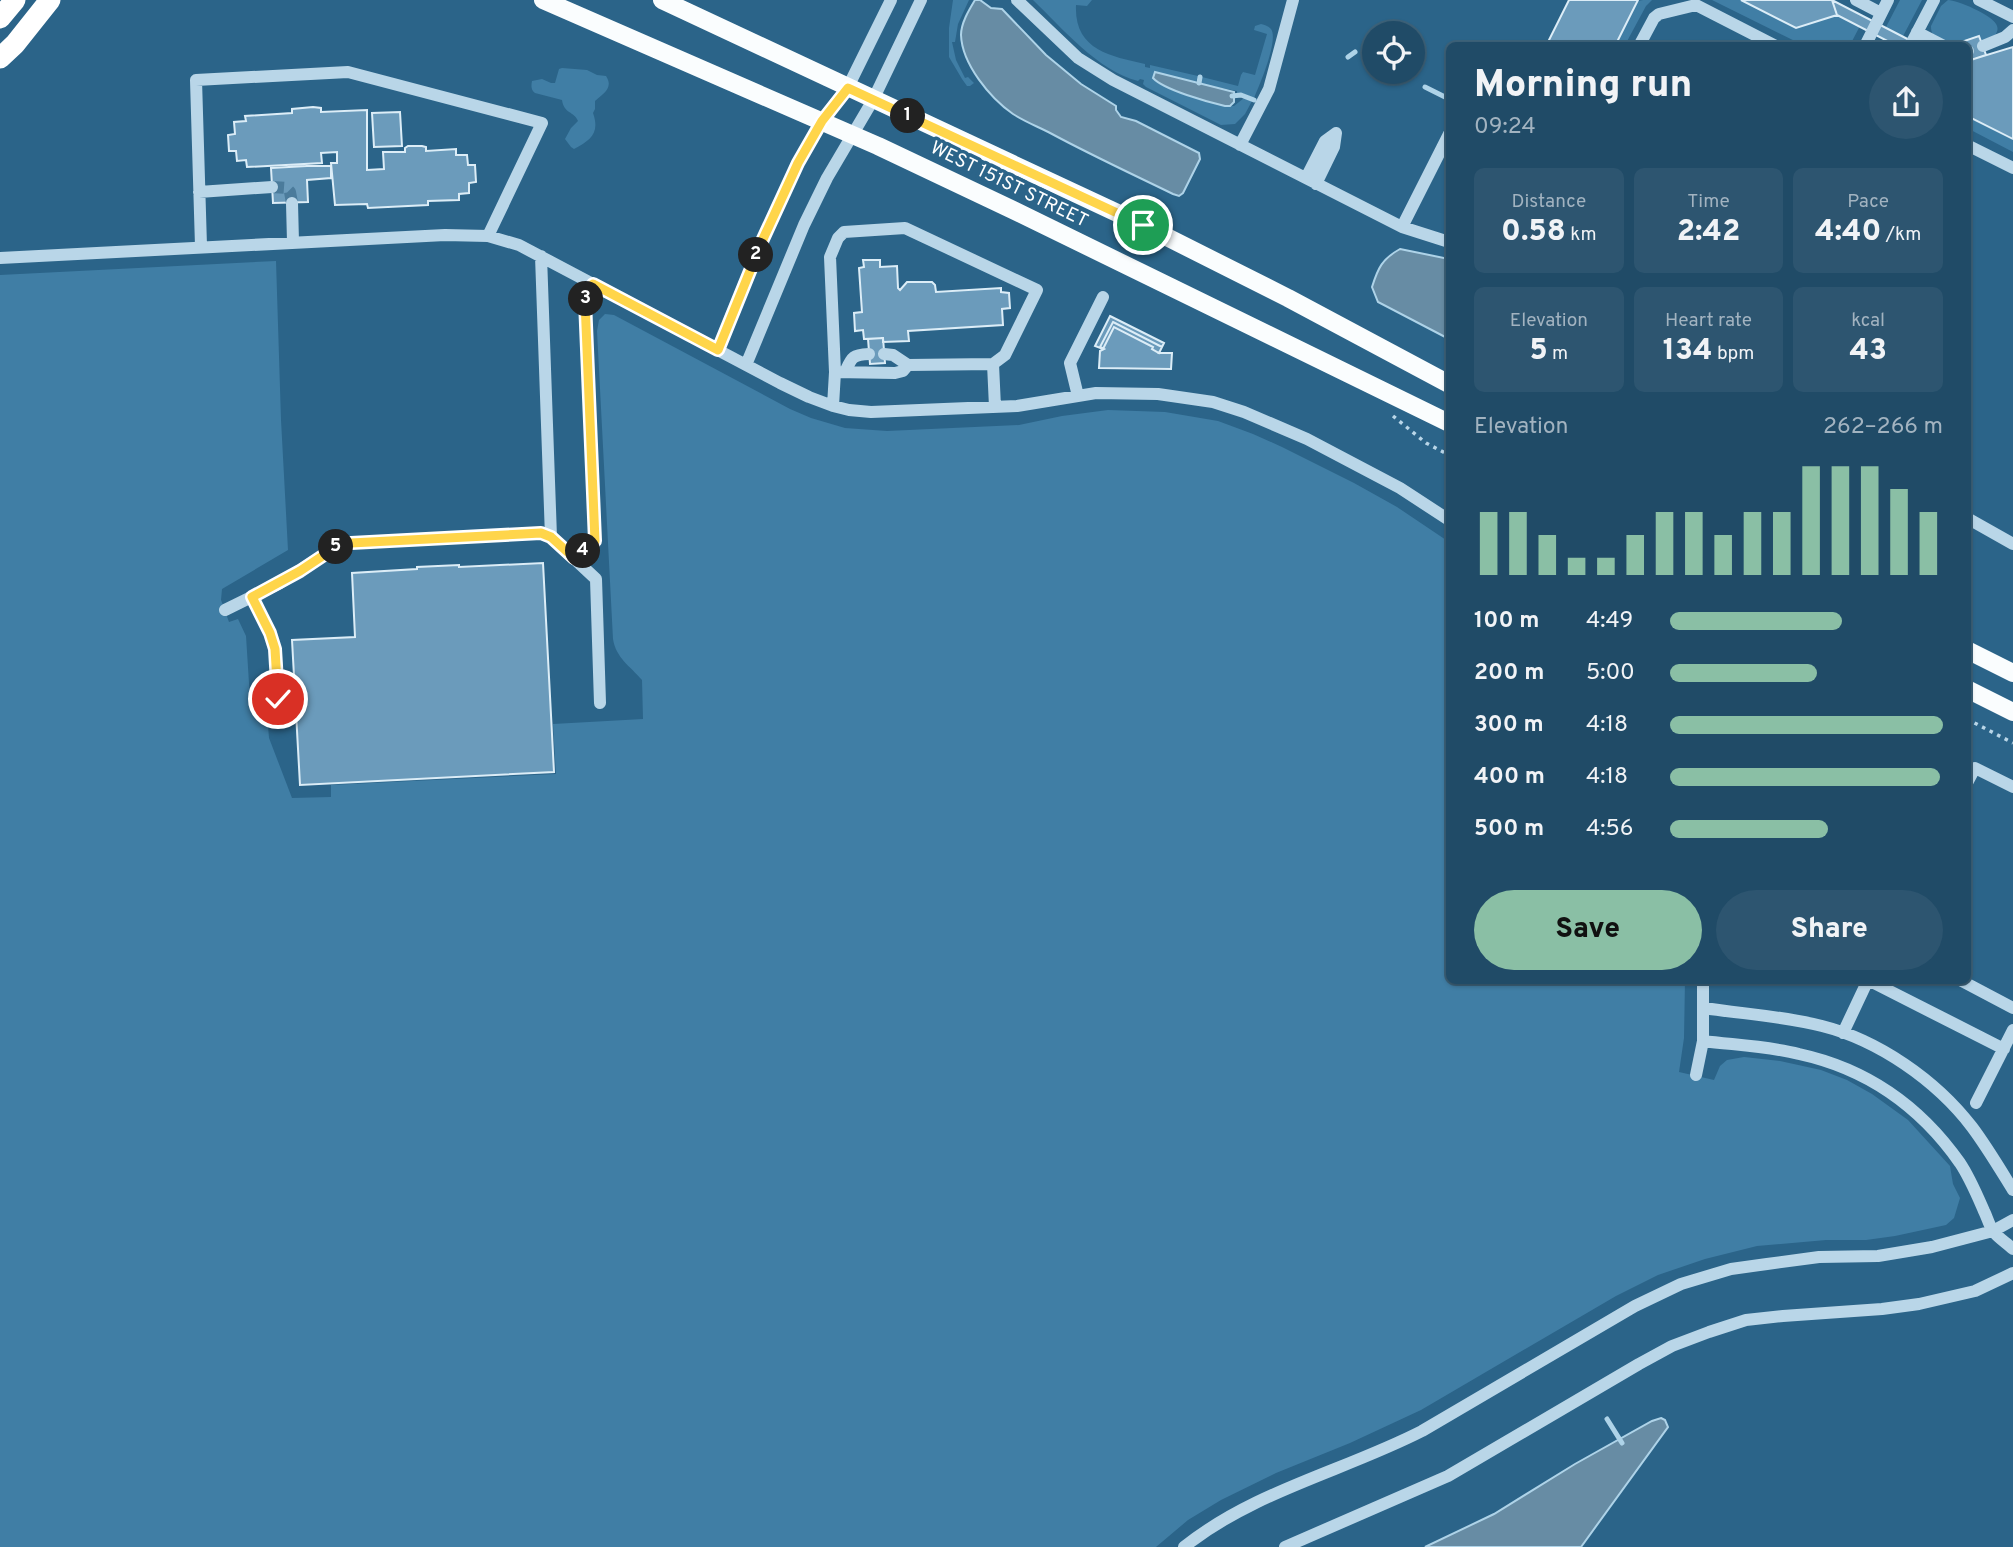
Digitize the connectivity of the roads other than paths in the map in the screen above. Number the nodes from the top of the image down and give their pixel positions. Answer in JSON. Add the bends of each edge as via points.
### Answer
{"nodes":[{"id":1,"x":15,"y":0,"type":"edge"},
{"id":2,"x":50,"y":0,"type":"edge"},
{"id":3,"x":543,"y":0,"type":"edge"},
{"id":4,"x":662,"y":0,"type":"edge"},
{"id":5,"x":891,"y":0,"type":"edge"},
{"id":6,"x":921,"y":0,"type":"edge"},
{"id":7,"x":1017,"y":0,"type":"edge"},
{"id":8,"x":1293,"y":0,"type":"edge"},
{"id":9,"x":1856,"y":0,"type":"edge"},
{"id":10,"x":1888,"y":0,"type":"edge"},
{"id":11,"x":1934,"y":0,"type":"edge"},
{"id":12,"x":1979,"y":0,"type":"edge"},
{"id":13,"x":1881,"y":13,"type":"junction"},
{"id":14,"x":2013,"y":17,"type":"edge"},
{"id":15,"x":0,"y":18,"type":"edge"},
{"id":16,"x":2013,"y":30,"type":"edge"},
{"id":17,"x":1917,"y":32,"type":"junction"},
{"id":18,"x":1641,"y":42,"type":"edge"},
{"id":19,"x":1768,"y":42,"type":"edge"},
{"id":20,"x":1867,"y":42,"type":"edge"},
{"id":21,"x":1912,"y":42,"type":"edge"},
{"id":22,"x":1936,"y":42,"type":"edge"},
{"id":23,"x":1983,"y":46,"type":"dead end"},
{"id":24,"x":0,"y":58,"type":"edge"},
{"id":25,"x":848,"y":88,"type":"junction"},
{"id":26,"x":873,"y":100,"type":"junction"},
{"id":27,"x":822,"y":121,"type":"junction"},
{"id":28,"x":852,"y":134,"type":"junction"},
{"id":29,"x":1446,"y":140,"type":"edge"},
{"id":30,"x":1240,"y":145,"type":"junction"},
{"id":31,"x":1971,"y":147,"type":"edge"},
{"id":32,"x":2013,"y":168,"type":"edge"},
{"id":33,"x":272,"y":187,"type":"tunnel mouth"},
{"id":34,"x":199,"y":192,"type":"junction"},
{"id":35,"x":292,"y":202,"type":"dead end"},
{"id":36,"x":1402,"y":227,"type":"junction"},
{"id":37,"x":488,"y":236,"type":"junction"},
{"id":38,"x":1446,"y":241,"type":"edge"},
{"id":39,"x":293,"y":242,"type":"junction"},
{"id":40,"x":201,"y":246,"type":"junction"},
{"id":41,"x":541,"y":256,"type":"junction"},
{"id":42,"x":0,"y":258,"type":"edge"},
{"id":43,"x":593,"y":284,"type":"junction"},
{"id":44,"x":1103,"y":297,"type":"dead end"},
{"id":45,"x":718,"y":350,"type":"junction"},
{"id":46,"x":869,"y":354,"type":"dead end"},
{"id":47,"x":884,"y":354,"type":"dead end"},
{"id":48,"x":993,"y":364,"type":"junction"},
{"id":49,"x":746,"y":365,"type":"junction"},
{"id":50,"x":908,"y":365,"type":"junction"},
{"id":51,"x":840,"y":372,"type":"junction"},
{"id":52,"x":1446,"y":382,"type":"edge"},
{"id":53,"x":1078,"y":396,"type":"junction"},
{"id":54,"x":833,"y":406,"type":"junction"},
{"id":55,"x":995,"y":407,"type":"junction"},
{"id":56,"x":1446,"y":423,"type":"edge"},
{"id":57,"x":1446,"y":518,"type":"edge"},
{"id":58,"x":1971,"y":520,"type":"edge"},
{"id":59,"x":551,"y":537,"type":"junction"},
{"id":60,"x":2013,"y":544,"type":"edge"},
{"id":61,"x":574,"y":558,"type":"junction"},
{"id":62,"x":252,"y":597,"type":"junction"},
{"id":63,"x":225,"y":610,"type":"dead end"},
{"id":64,"x":1971,"y":652,"type":"edge"},
{"id":65,"x":2013,"y":673,"type":"edge"},
{"id":66,"x":1971,"y":691,"type":"edge"},
{"id":67,"x":278,"y":699,"type":"dead end"},
{"id":68,"x":600,"y":703,"type":"dead end"},
{"id":69,"x":2013,"y":712,"type":"edge"},
{"id":70,"x":1971,"y":766,"type":"edge"},
{"id":71,"x":2013,"y":787,"type":"edge"},
{"id":72,"x":1703,"y":984,"type":"edge"},
{"id":73,"x":1866,"y":984,"type":"edge"},
{"id":74,"x":1876,"y":984,"type":"edge"},
{"id":75,"x":1968,"y":984,"type":"edge"},
{"id":76,"x":1704,"y":1008,"type":"junction"},
{"id":77,"x":2013,"y":1008,"type":"edge"},
{"id":78,"x":2013,"y":1030,"type":"edge"},
{"id":79,"x":1843,"y":1033,"type":"junction"},
{"id":80,"x":1703,"y":1041,"type":"junction"},
{"id":81,"x":2004,"y":1049,"type":"junction"},
{"id":82,"x":1696,"y":1075,"type":"dead end"},
{"id":83,"x":1976,"y":1103,"type":"dead end"},
{"id":84,"x":2013,"y":1190,"type":"edge"},
{"id":85,"x":2013,"y":1220,"type":"edge"},
{"id":86,"x":1993,"y":1231,"type":"junction"},
{"id":87,"x":2013,"y":1249,"type":"edge"},
{"id":88,"x":2013,"y":1273,"type":"edge"},
{"id":89,"x":1184,"y":1547,"type":"edge"},
{"id":90,"x":1285,"y":1547,"type":"edge"}],
"edges":[{"from":1,"to":15,"type":"highway"},
{"from":2,"to":24,"type":"highway"},
{"from":3,"to":27,"type":"main road","name":"WEST 151ST STREET"},
{"from":4,"to":25,"type":"main road","name":"WEST 151ST STREET"},
{"from":5,"to":25,"type":"street"},
{"from":6,"to":26,"type":"street"},
{"from":7,"to":30,"type":"street","via":[[1096,71]]},
{"from":8,"to":30,"type":"street","via":[[1269,89]]},
{"from":9,"to":13,"type":"street"},
{"from":10,"to":13,"type":"street"},
{"from":11,"to":17,"type":"street"},
{"from":12,"to":14,"type":"street"},
{"from":13,"to":20,"type":"street"},
{"from":16,"to":23,"type":"street"},
{"from":17,"to":21,"type":"street"},
{"from":17,"to":22,"type":"street"},
{"from":18,"to":19,"type":"street","via":[[1659,14],[1696,5]]},
{"from":25,"to":26,"type":"main road","name":"WEST 151ST STREET"},
{"from":25,"to":27,"type":"street"},
{"from":26,"to":28,"type":"street"},
{"from":26,"to":52,"type":"main road","name":"WEST 151ST STREET","via":[[1143,225]]},
{"from":27,"to":28,"type":"main road","name":"WEST 151ST STREET"},
{"from":27,"to":45,"type":"street","via":[[763,239]]},
{"from":28,"to":49,"type":"street","via":[[804,225]]},
{"from":28,"to":56,"type":"main road","name":"WEST 151ST STREET"},
{"from":29,"to":36,"type":"street"},
{"from":30,"to":36,"type":"street"},
{"from":31,"to":32,"type":"street"},
{"from":33,"to":34,"type":"street"},
{"from":34,"to":37,"type":"street","via":[[196,80],[348,72],[542,123]]},
{"from":34,"to":40,"type":"street"},
{"from":35,"to":39,"type":"street"},
{"from":36,"to":38,"type":"street"},
{"from":37,"to":39,"type":"street"},
{"from":37,"to":41,"type":"street"},
{"from":39,"to":40,"type":"street"},
{"from":40,"to":42,"type":"street"},
{"from":41,"to":43,"type":"street"},
{"from":41,"to":59,"type":"street"},
{"from":43,"to":45,"type":"street"},
{"from":43,"to":61,"type":"street","via":[[585,301],[595,541]]},
{"from":44,"to":53,"type":"street","via":[[1070,363]]},
{"from":45,"to":49,"type":"street"},
{"from":46,"to":51,"type":"street","via":[[856,355]]},
{"from":47,"to":50,"type":"street"},
{"from":48,"to":50,"type":"street"},
{"from":48,"to":51,"type":"street","via":[[1005,355],[1037,290],[905,228],[844,232],[834,246],[829,268]]},
{"from":48,"to":55,"type":"street"},
{"from":49,"to":54,"type":"street"},
{"from":50,"to":51,"type":"street","via":[[895,373]]},
{"from":51,"to":54,"type":"street"},
{"from":53,"to":55,"type":"street"},
{"from":53,"to":57,"type":"street","via":[[1158,394],[1244,412],[1372,472]]},
{"from":54,"to":55,"type":"street","via":[[893,412]]},
{"from":58,"to":60,"type":"street"},
{"from":59,"to":61,"type":"street"},
{"from":59,"to":62,"type":"street","via":[[541,533],[351,543],[336,547]]},
{"from":61,"to":68,"type":"street","via":[[596,579]]},
{"from":62,"to":63,"type":"street"},
{"from":62,"to":67,"type":"street","via":[[275,649]]},
{"from":64,"to":65,"type":"main road"},
{"from":66,"to":69,"type":"main road"},
{"from":70,"to":71,"type":"street"},
{"from":72,"to":76,"type":"street"},
{"from":73,"to":79,"type":"street"},
{"from":74,"to":81,"type":"street"},
{"from":75,"to":77,"type":"street"},
{"from":76,"to":79,"type":"street"},
{"from":76,"to":80,"type":"street"},
{"from":78,"to":81,"type":"street"},
{"from":79,"to":84,"type":"street","via":[[1902,1064],[1949,1101]]},
{"from":80,"to":82,"type":"street"},
{"from":80,"to":86,"type":"street","via":[[1828,1061],[1891,1092],[1936,1132],[1965,1171]]},
{"from":81,"to":83,"type":"street"},
{"from":85,"to":86,"type":"street"},
{"from":86,"to":87,"type":"street"},
{"from":86,"to":89,"type":"street","via":[[1878,1256],[1819,1257],[1731,1269],[1681,1284],[1635,1306],[1422,1431],[1270,1495]]},
{"from":88,"to":90,"type":"street","via":[[1975,1291],[1919,1304],[1746,1320],[1684,1341],[1448,1476]]}]}
